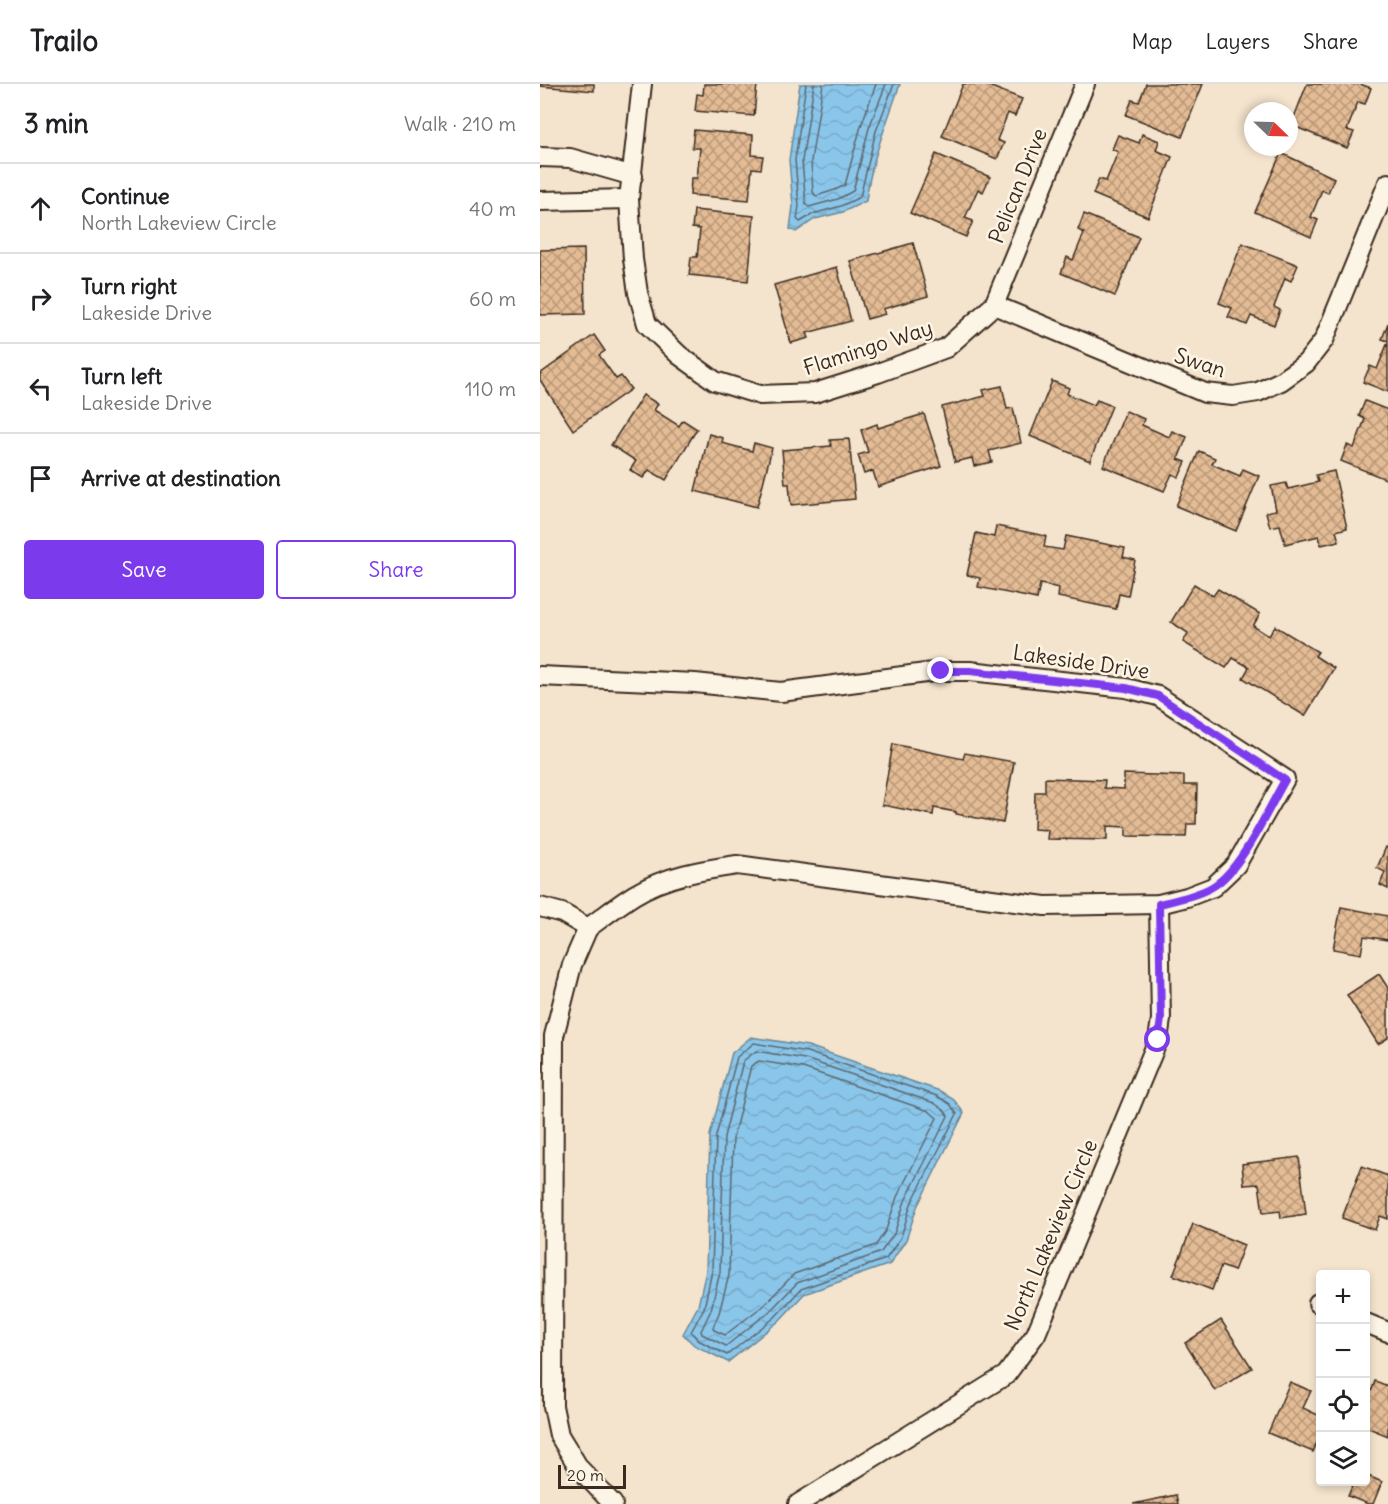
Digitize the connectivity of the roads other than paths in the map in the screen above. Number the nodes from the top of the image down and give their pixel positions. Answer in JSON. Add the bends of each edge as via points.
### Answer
{"nodes":[{"id":1,"x":642,"y":84,"type":"edge"},
{"id":2,"x":1084,"y":84,"type":"edge"},
{"id":3,"x":540,"y":158,"type":"edge"},
{"id":4,"x":633,"y":176,"type":"junction"},
{"id":5,"x":1388,"y":183,"type":"edge"},
{"id":6,"x":629,"y":199,"type":"junction"},
{"id":7,"x":540,"y":201,"type":"edge"},
{"id":8,"x":994,"y":305,"type":"junction"},
{"id":9,"x":540,"y":676,"type":"edge"},
{"id":10,"x":1159,"y":904,"type":"junction"},
{"id":11,"x":540,"y":907,"type":"edge"},
{"id":12,"x":588,"y":928,"type":"junction"},
{"id":13,"x":1368,"y":1324,"type":"edge"},
{"id":14,"x":1388,"y":1332,"type":"edge"},
{"id":15,"x":613,"y":1504,"type":"edge"},
{"id":16,"x":798,"y":1504,"type":"edge"}],
"edges":[{"from":1,"to":4,"type":"street","name":"Flamingo Way"},
{"from":2,"to":8,"type":"street","name":"Pelican Drive"},
{"from":3,"to":4,"type":"street","via":[[570,158]]},
{"from":4,"to":6,"type":"street","name":"Flamingo Way"},
{"from":5,"to":8,"type":"street","name":"Swan","via":[[1324,340],[1306,363],[1258,392],[1233,396],[1205,393]]},
{"from":6,"to":7,"type":"street"},
{"from":6,"to":8,"type":"street","name":"Flamingo Way","via":[[633,259],[647,324],[679,356],[715,381],[760,395],[815,393],[946,348]]},
{"from":9,"to":10,"type":"street","name":"Lakeside Drive","via":[[695,683],[781,692],[941,671],[970,671],[1126,688],[1158,696],[1285,780],[1236,865],[1213,887]]},
{"from":10,"to":12,"type":"street","name":"Lakeside Drive","via":[[1045,906],[737,865],[668,880],[635,894]]},
{"from":10,"to":16,"type":"street","name":"North Lakeview Circle","via":[[1158,1040],[1036,1335],[1006,1375]]},
{"from":11,"to":12,"type":"street","via":[[562,913]]},
{"from":12,"to":15,"type":"street","via":[[572,965],[554,1036],[553,1406],[560,1435],[579,1468]]},
{"from":13,"to":14,"type":"street"}]}
